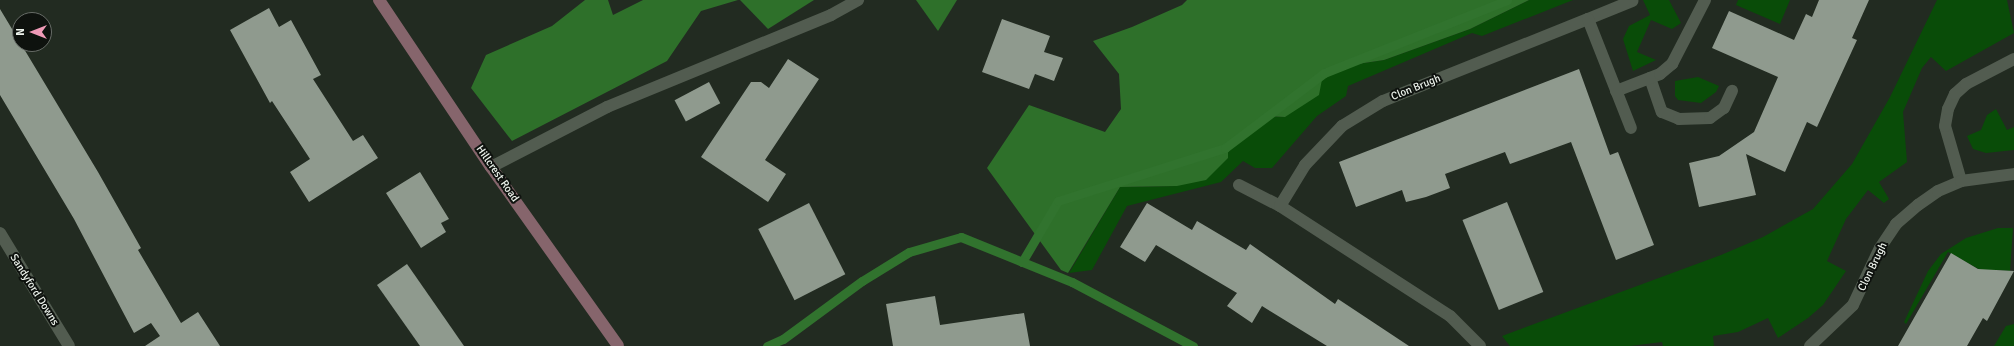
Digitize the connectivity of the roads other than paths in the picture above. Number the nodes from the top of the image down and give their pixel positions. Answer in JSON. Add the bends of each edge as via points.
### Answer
{"nodes":[{"id":1,"x":380,"y":0,"type":"edge"},
{"id":2,"x":858,"y":0,"type":"edge"},
{"id":3,"x":1705,"y":0,"type":"edge"},
{"id":4,"x":1632,"y":2,"type":"dead end"},
{"id":5,"x":1588,"y":19,"type":"junction"},
{"id":6,"x":2014,"y":59,"type":"edge"},
{"id":7,"x":1650,"y":78,"type":"junction"},
{"id":8,"x":1616,"y":91,"type":"junction"},
{"id":9,"x":1732,"y":91,"type":"dead end"},
{"id":10,"x":1631,"y":128,"type":"dead end"},
{"id":11,"x":491,"y":167,"type":"junction"},
{"id":12,"x":2014,"y":174,"type":"edge"},
{"id":13,"x":1960,"y":181,"type":"junction"},
{"id":14,"x":1239,"y":185,"type":"dead end"},
{"id":15,"x":1280,"y":206,"type":"junction"},
{"id":16,"x":0,"y":234,"type":"edge"},
{"id":17,"x":69,"y":346,"type":"edge"},
{"id":18,"x":618,"y":346,"type":"edge"},
{"id":19,"x":1480,"y":346,"type":"edge"},
{"id":20,"x":1810,"y":346,"type":"edge"}],
"edges":[{"from":1,"to":11,"type":"street","name":"Hillcrest Road"},
{"from":2,"to":11,"type":"street","via":[[831,15],[607,107]]},
{"from":3,"to":7,"type":"street","via":[[1672,64]]},
{"from":4,"to":5,"type":"street","name":"Clon Brugh"},
{"from":5,"to":8,"type":"street"},
{"from":5,"to":15,"type":"street","name":"Clon Brugh","via":[[1383,101],[1363,112],[1326,141],[1305,165]]},
{"from":6,"to":13,"type":"street","via":[[1966,84],[1955,94],[1948,109],[1945,126]]},
{"from":7,"to":8,"type":"street"},
{"from":7,"to":9,"type":"street","via":[[1662,112],[1679,119],[1699,120],[1714,116],[1724,108]]},
{"from":8,"to":10,"type":"street"},
{"from":11,"to":18,"type":"street","name":"Hillcrest Road"},
{"from":12,"to":13,"type":"street","name":"Clon Brugh"},
{"from":13,"to":20,"type":"street","name":"Clon Brugh","via":[[1938,191],[1896,224],[1880,248],[1857,299],[1832,328]]},
{"from":14,"to":15,"type":"street"},
{"from":15,"to":19,"type":"street","via":[[1428,300],[1450,316]]},
{"from":16,"to":17,"type":"street","name":"Sandyford Downs"}]}
